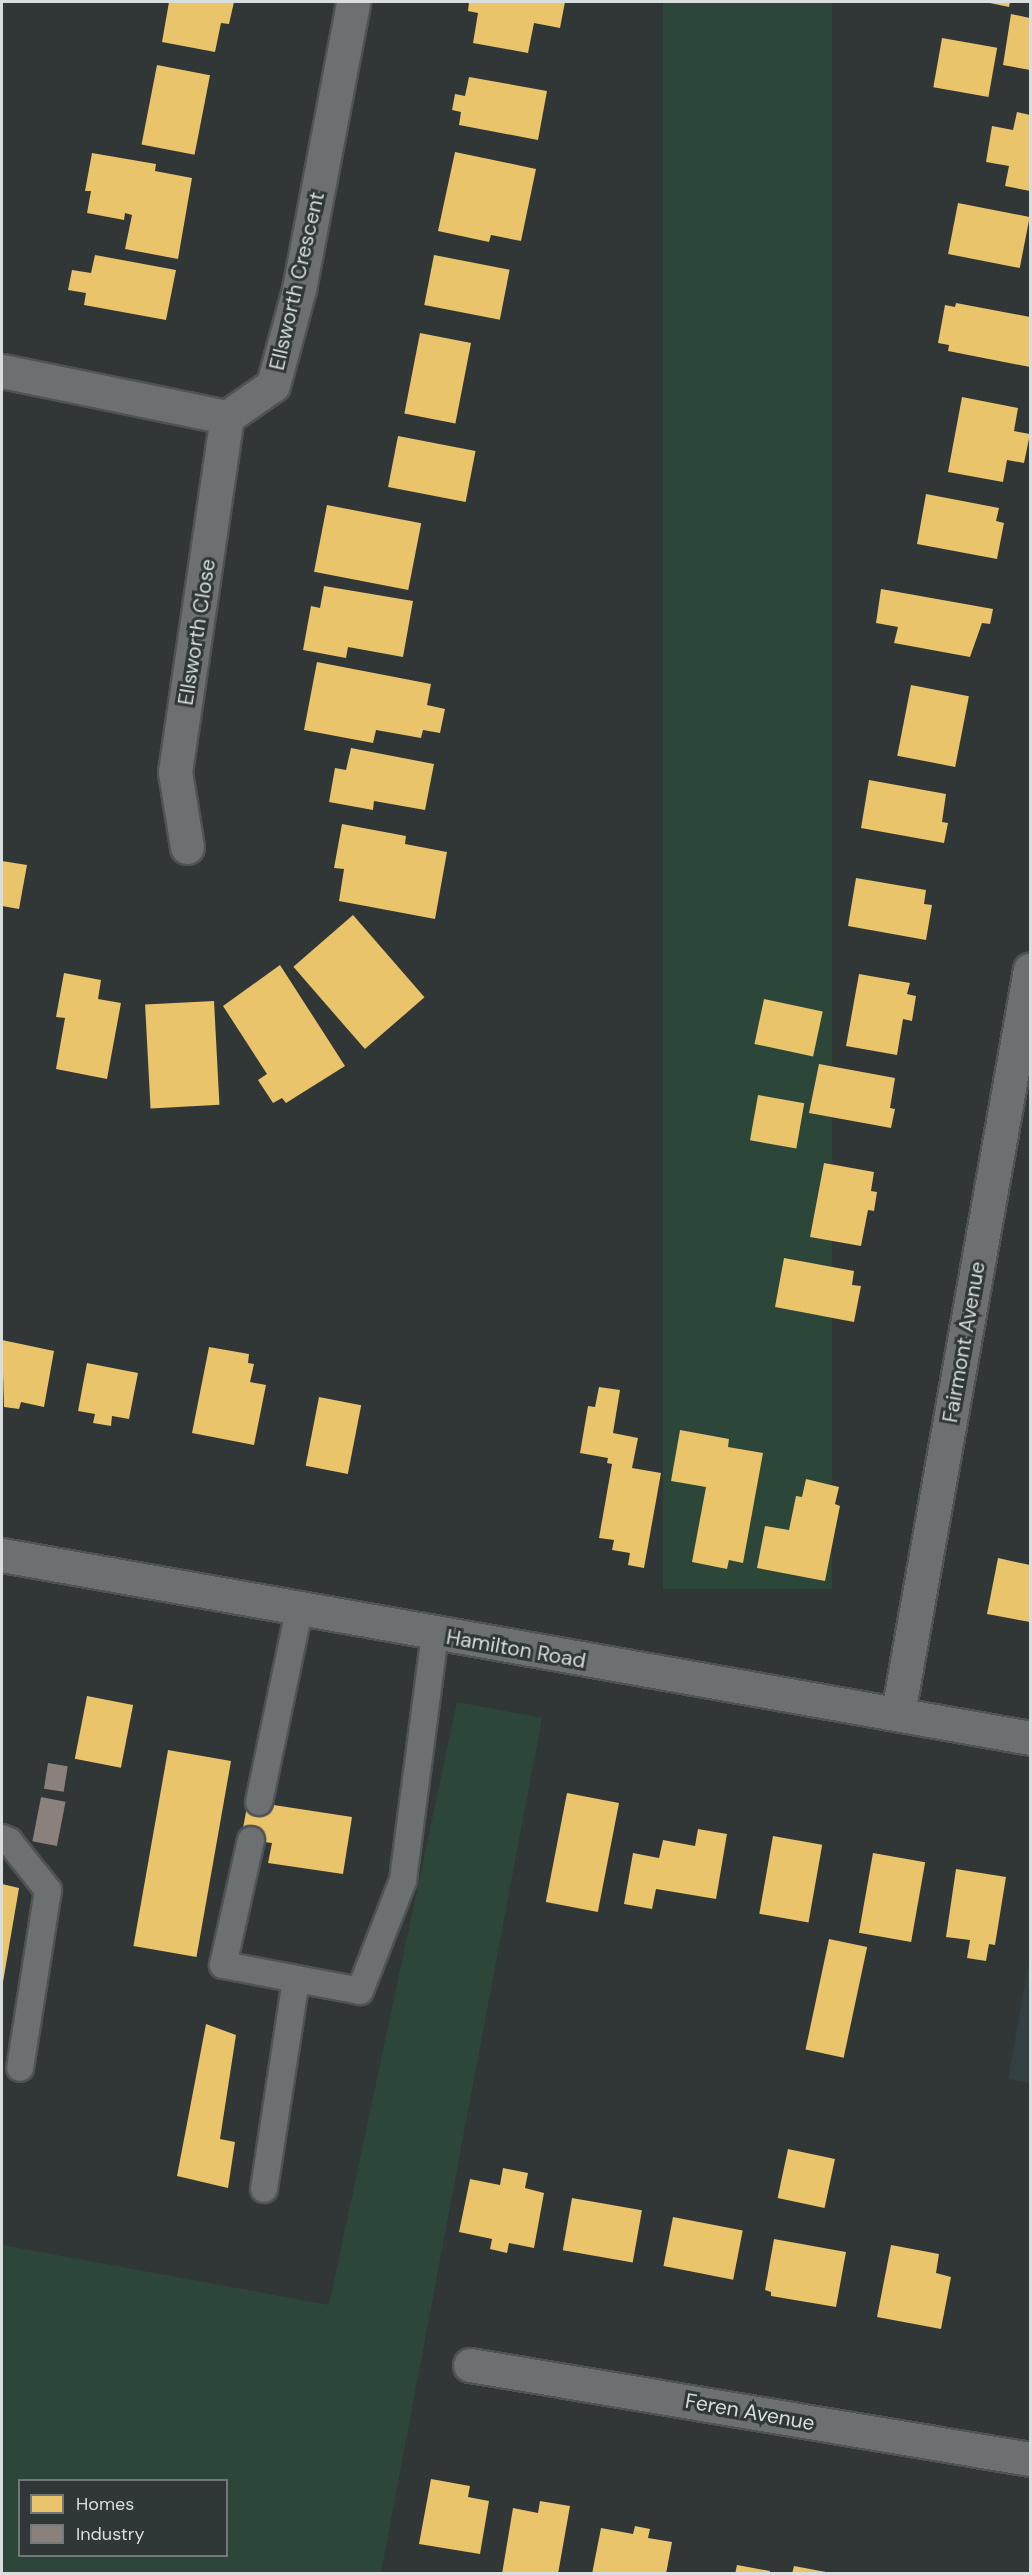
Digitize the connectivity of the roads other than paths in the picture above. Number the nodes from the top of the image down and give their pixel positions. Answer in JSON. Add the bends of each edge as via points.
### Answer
{"nodes":[{"id":1,"x":353,"y":2,"type":"edge"},
{"id":2,"x":2,"y":371,"type":"edge"},
{"id":3,"x":227,"y":417,"type":"junction"},
{"id":4,"x":187,"y":847,"type":"dead end"},
{"id":5,"x":1030,"y":970,"type":"edge"},
{"id":6,"x":2,"y":1555,"type":"edge"},
{"id":7,"x":298,"y":1610,"type":"junction"},
{"id":8,"x":435,"y":1635,"type":"junction"},
{"id":9,"x":898,"y":1713,"type":"junction"},
{"id":10,"x":1030,"y":1738,"type":"edge"},
{"id":11,"x":259,"y":1802,"type":"dead end"},
{"id":12,"x":2,"y":1838,"type":"edge"},
{"id":13,"x":251,"y":1840,"type":"dead end"},
{"id":14,"x":296,"y":1979,"type":"junction"},
{"id":15,"x":20,"y":2068,"type":"dead end"},
{"id":16,"x":264,"y":2189,"type":"dead end"},
{"id":17,"x":470,"y":2365,"type":"dead end"},
{"id":18,"x":1030,"y":2459,"type":"edge"}],
"edges":[{"from":1,"to":3,"type":"street","name":"Ellsworth Crescent","via":[[299,289],[273,385]]},
{"from":2,"to":3,"type":"street"},
{"from":3,"to":4,"type":"street","name":"Ellsworth Close","via":[[175,772]]},
{"from":5,"to":9,"type":"street","name":"Fairmont Avenue"},
{"from":6,"to":7,"type":"street","name":"Hamilton Road"},
{"from":7,"to":8,"type":"street","name":"Hamilton Road"},
{"from":7,"to":11,"type":"lane"},
{"from":8,"to":9,"type":"street","name":"Hamilton Road"},
{"from":8,"to":14,"type":"lane","via":[[403,1880],[360,1992]]},
{"from":9,"to":10,"type":"street","name":"Hamilton Road"},
{"from":12,"to":15,"type":"lane","via":[[9,1841],[48,1890]]},
{"from":13,"to":14,"type":"lane","via":[[223,1965]]},
{"from":14,"to":16,"type":"lane"},
{"from":17,"to":18,"type":"street","name":"Feren Avenue"}]}
